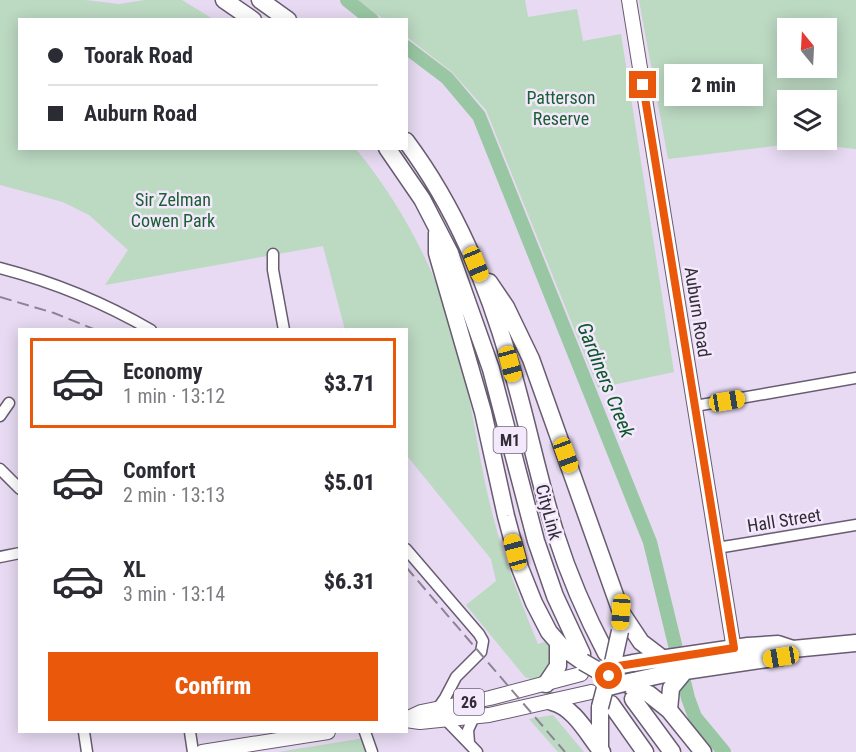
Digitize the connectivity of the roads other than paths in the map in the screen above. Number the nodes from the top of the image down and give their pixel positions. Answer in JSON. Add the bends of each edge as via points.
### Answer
{"nodes":[{"id":1,"x":224,"y":0,"type":"edge"},
{"id":2,"x":260,"y":0,"type":"edge"},
{"id":3,"x":629,"y":0,"type":"edge"},
{"id":4,"x":251,"y":18,"type":"edge"},
{"id":5,"x":285,"y":18,"type":"edge"},
{"id":6,"x":408,"y":144,"type":"edge"},
{"id":7,"x":388,"y":150,"type":"edge"},
{"id":8,"x":436,"y":226,"type":"junction"},
{"id":9,"x":273,"y":254,"type":"dead end"},
{"id":10,"x":476,"y":264,"type":"junction"},
{"id":11,"x":0,"y":268,"type":"edge"},
{"id":12,"x":147,"y":328,"type":"edge"},
{"id":13,"x":284,"y":328,"type":"edge"},
{"id":14,"x":856,"y":378,"type":"edge"},
{"id":15,"x":9,"y":403,"type":"dead end"},
{"id":16,"x":695,"y":406,"type":"junction"},
{"id":17,"x":0,"y":416,"type":"edge"},
{"id":18,"x":0,"y":469,"type":"edge"},
{"id":19,"x":18,"y":487,"type":"edge"},
{"id":20,"x":856,"y":525,"type":"edge"},
{"id":21,"x":717,"y":548,"type":"junction"},
{"id":22,"x":408,"y":551,"type":"edge"},
{"id":23,"x":18,"y":553,"type":"edge"},
{"id":24,"x":0,"y":557,"type":"edge"},
{"id":25,"x":626,"y":631,"type":"junction"},
{"id":26,"x":856,"y":643,"type":"edge"},
{"id":27,"x":570,"y":650,"type":"junction"},
{"id":28,"x":735,"y":656,"type":"junction"},
{"id":29,"x":662,"y":658,"type":"junction"},
{"id":30,"x":692,"y":664,"type":"junction"},
{"id":31,"x":455,"y":678,"type":"junction"},
{"id":32,"x":603,"y":681,"type":"junction"},
{"id":33,"x":546,"y":684,"type":"junction"},
{"id":34,"x":633,"y":699,"type":"dead end"},
{"id":35,"x":552,"y":702,"type":"junction"},
{"id":36,"x":465,"y":703,"type":"junction"},
{"id":37,"x":438,"y":708,"type":"junction"},
{"id":38,"x":670,"y":711,"type":"junction"},
{"id":39,"x":474,"y":717,"type":"junction"},
{"id":40,"x":408,"y":718,"type":"edge"},
{"id":41,"x":408,"y":719,"type":"edge"},
{"id":42,"x":446,"y":720,"type":"junction"},
{"id":43,"x":84,"y":733,"type":"edge"},
{"id":44,"x":190,"y":733,"type":"edge"},
{"id":45,"x":322,"y":733,"type":"edge"},
{"id":46,"x":365,"y":733,"type":"edge"},
{"id":47,"x":373,"y":733,"type":"edge"},
{"id":48,"x":473,"y":748,"type":"edge"},
{"id":49,"x":601,"y":751,"type":"edge"},
{"id":50,"x":87,"y":752,"type":"edge"},
{"id":51,"x":194,"y":752,"type":"edge"},
{"id":52,"x":202,"y":752,"type":"edge"},
{"id":53,"x":373,"y":752,"type":"edge"},
{"id":54,"x":645,"y":752,"type":"edge"},
{"id":55,"x":672,"y":752,"type":"edge"},
{"id":56,"x":703,"y":752,"type":"edge"}],
"edges":[{"from":1,"to":4,"type":"highway"},
{"from":2,"to":5,"type":"highway"},
{"from":3,"to":16,"type":"main road","name":"Auburn Road"},
{"from":6,"to":10,"type":"highway","number":"M1","via":[[437,187]]},
{"from":7,"to":8,"type":"highway","name":"CityLink","number":"M1"},
{"from":8,"to":27,"type":"highway","name":"CityLink","number":"M1","via":[[450,253],[491,369],[528,513]]},
{"from":8,"to":27,"type":"highway","via":[[437,253],[483,412],[515,552],[549,632]]},
{"from":9,"to":13,"type":"street"},
{"from":10,"to":25,"type":"highway","via":[[506,307],[531,359]]},
{"from":10,"to":32,"type":"highway","number":"M1","via":[[510,364],[557,536]]},
{"from":11,"to":12,"type":"street","via":[[86,296]]},
{"from":14,"to":16,"type":"street"},
{"from":15,"to":17,"type":"street"},
{"from":16,"to":21,"type":"main road","name":"Auburn Road"},
{"from":18,"to":19,"type":"street"},
{"from":20,"to":21,"type":"street","name":"Hall Street"},
{"from":21,"to":28,"type":"main road","name":"Auburn Road"},
{"from":22,"to":31,"type":"street","via":[[482,638],[482,652]]},
{"from":23,"to":24,"type":"street"},
{"from":25,"to":29,"type":"highway"},
{"from":25,"to":32,"type":"highway","bridge":true},
{"from":26,"to":28,"type":"highway","number":"26","via":[[793,649],[778,644]]},
{"from":27,"to":32,"type":"highway","bridge":true},
{"from":27,"to":33,"type":"highway"},
{"from":28,"to":30,"type":"highway","number":"26"},
{"from":29,"to":30,"type":"highway","number":"26"},
{"from":29,"to":32,"type":"highway","number":"26","bridge":true},
{"from":30,"to":32,"type":"highway","number":"26"},
{"from":30,"to":38,"type":"highway","via":[[671,688]]},
{"from":31,"to":36,"type":"street","via":[[456,690]]},
{"from":31,"to":37,"type":"street"},
{"from":32,"to":33,"type":"main road","number":"26"},
{"from":32,"to":35,"type":"main road","number":"26"},
{"from":32,"to":38,"type":"highway","via":[[649,694]]},
{"from":32,"to":49,"type":"highway"},
{"from":32,"to":54,"type":"highway","number":"M1"},
{"from":33,"to":36,"type":"main road","number":"26"},
{"from":34,"to":55,"type":"highway"},
{"from":35,"to":39,"type":"main road","number":"26"},
{"from":35,"to":49,"type":"highway","via":[[568,710]]},
{"from":36,"to":37,"type":"main road","number":"26"},
{"from":37,"to":40,"type":"main road","number":"26"},
{"from":38,"to":56,"type":"highway"},
{"from":39,"to":42,"type":"main road","number":"26"},
{"from":39,"to":48,"type":"street","via":[[468,730]]},
{"from":41,"to":42,"type":"main road","number":"26"},
{"from":42,"to":48,"type":"street"},
{"from":43,"to":50,"type":"street"},
{"from":44,"to":51,"type":"street"},
{"from":45,"to":52,"type":"main road"},
{"from":46,"to":53,"type":"street"},
{"from":47,"to":53,"type":"street"}]}
